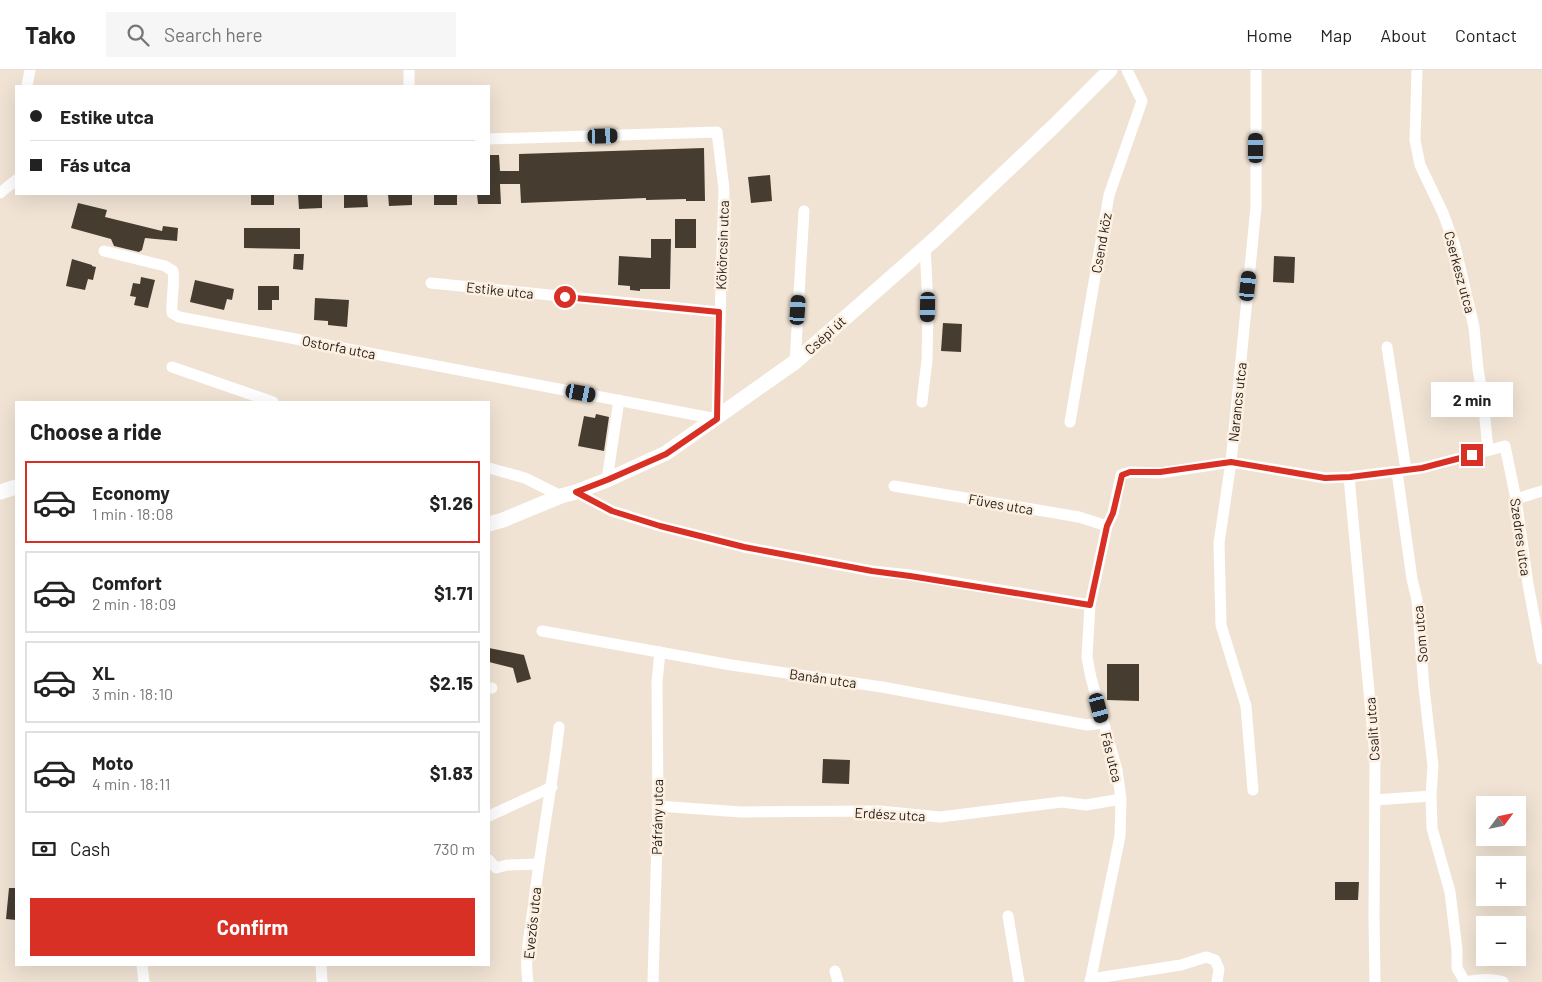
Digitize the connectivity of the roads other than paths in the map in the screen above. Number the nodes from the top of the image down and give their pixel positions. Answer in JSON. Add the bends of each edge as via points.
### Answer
{"nodes":[{"id":1,"x":30,"y":70,"type":"edge"},
{"id":2,"x":409,"y":70,"type":"edge"},
{"id":3,"x":1110,"y":70,"type":"edge"},
{"id":4,"x":1128,"y":70,"type":"edge"},
{"id":5,"x":1256,"y":70,"type":"edge"},
{"id":6,"x":1417,"y":70,"type":"edge"},
{"id":7,"x":27,"y":85,"type":"edge"},
{"id":8,"x":409,"y":85,"type":"edge"},
{"id":9,"x":490,"y":139,"type":"edge"},
{"id":10,"x":15,"y":181,"type":"edge"},
{"id":11,"x":0,"y":192,"type":"edge"},
{"id":12,"x":804,"y":211,"type":"dead end"},
{"id":13,"x":925,"y":246,"type":"junction"},
{"id":14,"x":104,"y":251,"type":"dead end"},
{"id":15,"x":431,"y":283,"type":"dead end"},
{"id":16,"x":719,"y":312,"type":"junction"},
{"id":17,"x":1387,"y":347,"type":"dead end"},
{"id":18,"x":795,"y":362,"type":"junction"},
{"id":19,"x":172,"y":367,"type":"dead end"},
{"id":20,"x":619,"y":400,"type":"junction"},
{"id":21,"x":270,"y":401,"type":"edge"},
{"id":22,"x":922,"y":402,"type":"dead end"},
{"id":23,"x":717,"y":419,"type":"junction"},
{"id":24,"x":1070,"y":422,"type":"dead end"},
{"id":25,"x":1504,"y":446,"type":"joint"},
{"id":26,"x":1488,"y":450,"type":"junction"},
{"id":27,"x":1231,"y":462,"type":"junction"},
{"id":28,"x":490,"y":468,"type":"edge"},
{"id":29,"x":1402,"y":471,"type":"junction"},
{"id":30,"x":1350,"y":477,"type":"junction"},
{"id":31,"x":607,"y":480,"type":"junction"},
{"id":32,"x":894,"y":486,"type":"dead end"},
{"id":33,"x":15,"y":487,"type":"edge"},
{"id":34,"x":0,"y":492,"type":"edge"},
{"id":35,"x":576,"y":492,"type":"junction"},
{"id":36,"x":1542,"y":492,"type":"edge"},
{"id":37,"x":561,"y":496,"type":"junction"},
{"id":38,"x":1516,"y":499,"type":"junction"},
{"id":39,"x":490,"y":524,"type":"edge"},
{"id":40,"x":1107,"y":526,"type":"junction"},
{"id":41,"x":1090,"y":605,"type":"junction"},
{"id":42,"x":542,"y":631,"type":"dead end"},
{"id":43,"x":660,"y":652,"type":"junction"},
{"id":44,"x":1542,"y":659,"type":"edge"},
{"id":45,"x":1103,"y":723,"type":"junction"},
{"id":46,"x":559,"y":727,"type":"dead end"},
{"id":47,"x":552,"y":787,"type":"junction"},
{"id":48,"x":1253,"y":790,"type":"dead end"},
{"id":49,"x":1431,"y":796,"type":"junction"},
{"id":50,"x":1120,"y":799,"type":"junction"},
{"id":51,"x":1375,"y":800,"type":"junction"},
{"id":52,"x":658,"y":806,"type":"junction"},
{"id":53,"x":490,"y":816,"type":"edge"},
{"id":54,"x":490,"y":861,"type":"edge"},
{"id":55,"x":538,"y":864,"type":"junction"},
{"id":56,"x":1008,"y":916,"type":"dead end"},
{"id":57,"x":142,"y":966,"type":"edge"},
{"id":58,"x":321,"y":966,"type":"edge"},
{"id":59,"x":1091,"y":981,"type":"edge"},
{"id":60,"x":144,"y":982,"type":"edge"},
{"id":61,"x":322,"y":982,"type":"edge"},
{"id":62,"x":528,"y":982,"type":"edge"},
{"id":63,"x":653,"y":982,"type":"edge"},
{"id":64,"x":1019,"y":982,"type":"edge"},
{"id":65,"x":1217,"y":982,"type":"edge"},
{"id":66,"x":1375,"y":982,"type":"edge"},
{"id":67,"x":1465,"y":982,"type":"edge"},
{"id":68,"x":1504,"y":982,"type":"edge"}],
"edges":[{"from":1,"to":7,"type":"street"},
{"from":2,"to":8,"type":"street"},
{"from":3,"to":13,"type":"street","name":"Csépi út"},
{"from":4,"to":24,"type":"street","name":"Csend köz","via":[[1142,101],[1109,195]]},
{"from":5,"to":27,"type":"street","name":"Narancs utca","via":[[1256,208]]},
{"from":6,"to":26,"type":"street","name":"Cserkesz utca","via":[[1414,140],[1420,165],[1455,246],[1474,327]]},
{"from":9,"to":16,"type":"street","name":"Kökörcsin utca","via":[[717,132],[724,188]]},
{"from":10,"to":11,"type":"street"},
{"from":12,"to":18,"type":"street"},
{"from":13,"to":18,"type":"street","name":"Csépi út"},
{"from":13,"to":22,"type":"street","via":[[927,360]]},
{"from":14,"to":20,"type":"street","name":"Ostorfa utca","via":[[165,266],[173,271],[172,312],[179,317]]},
{"from":15,"to":16,"type":"street","name":"Estike utca"},
{"from":16,"to":23,"type":"street","name":"Kökörcsin utca"},
{"from":17,"to":29,"type":"street","name":"Som utca"},
{"from":18,"to":23,"type":"street","name":"Csépi út"},
{"from":19,"to":21,"type":"street"},
{"from":20,"to":23,"type":"street","name":"Ostorfa utca"},
{"from":20,"to":31,"type":"street"},
{"from":23,"to":31,"type":"street","name":"Csépi út","via":[[666,454]]},
{"from":25,"to":26,"type":"street","name":"Fás utca"},
{"from":25,"to":38,"type":"street","name":"Szedres utca"},
{"from":26,"to":29,"type":"street","name":"Fás utca"},
{"from":27,"to":30,"type":"street","name":"Fás utca","via":[[1325,478]]},
{"from":27,"to":40,"type":"street","name":"Fás utca","via":[[1122,475]]},
{"from":27,"to":48,"type":"street","name":"Narancs utca","via":[[1220,543],[1221,625],[1246,706]]},
{"from":28,"to":37,"type":"street","via":[[525,478]]},
{"from":29,"to":30,"type":"street","name":"Fás utca"},
{"from":29,"to":49,"type":"street","name":"Som utca","via":[[1433,766]]},
{"from":30,"to":51,"type":"street","name":"Csalit utca","via":[[1375,756]]},
{"from":31,"to":35,"type":"street","name":"Csépi út"},
{"from":32,"to":40,"type":"street","name":"Füves utca","via":[[1078,517]]},
{"from":33,"to":34,"type":"street"},
{"from":35,"to":37,"type":"street","name":"Csépi út"},
{"from":35,"to":41,"type":"street","via":[[612,511],[744,547],[872,571]]},
{"from":36,"to":38,"type":"street"},
{"from":37,"to":39,"type":"street","name":"Csépi út"},
{"from":38,"to":44,"type":"street","name":"Szedres utca"},
{"from":40,"to":41,"type":"street","name":"Fás utca"},
{"from":41,"to":45,"type":"street","name":"Fás utca","via":[[1087,657]]},
{"from":42,"to":43,"type":"street","name":"Banán utca"},
{"from":43,"to":45,"type":"street","name":"Banán utca","via":[[882,687],[1087,725]]},
{"from":43,"to":52,"type":"street","name":"Páfrány utca","via":[[657,682]]},
{"from":45,"to":50,"type":"street","name":"Fás utca","via":[[1117,770]]},
{"from":46,"to":47,"type":"street","name":"Evezős utca"},
{"from":47,"to":53,"type":"street"},
{"from":47,"to":55,"type":"street","name":"Evezős utca"},
{"from":49,"to":51,"type":"street"},
{"from":49,"to":67,"type":"street","name":"Som utca","via":[[1432,828],[1450,892],[1457,968]]},
{"from":50,"to":52,"type":"street","name":"Erdész utca","via":[[1086,805],[1062,802],[940,817],[879,811],[741,812]]},
{"from":50,"to":59,"type":"street","name":"Fás utca","via":[[1120,836]]},
{"from":51,"to":66,"type":"street","name":"Csalit utca"},
{"from":52,"to":63,"type":"street","name":"Páfrány utca"},
{"from":54,"to":55,"type":"street","via":[[496,868]]},
{"from":55,"to":62,"type":"street","name":"Evezős utca"},
{"from":56,"to":64,"type":"street"},
{"from":57,"to":60,"type":"street"},
{"from":58,"to":61,"type":"street"},
{"from":59,"to":65,"type":"street","via":[[1206,958],[1215,960],[1219,969]]},
{"from":67,"to":68,"type":"street","via":[[1479,979]]}]}
